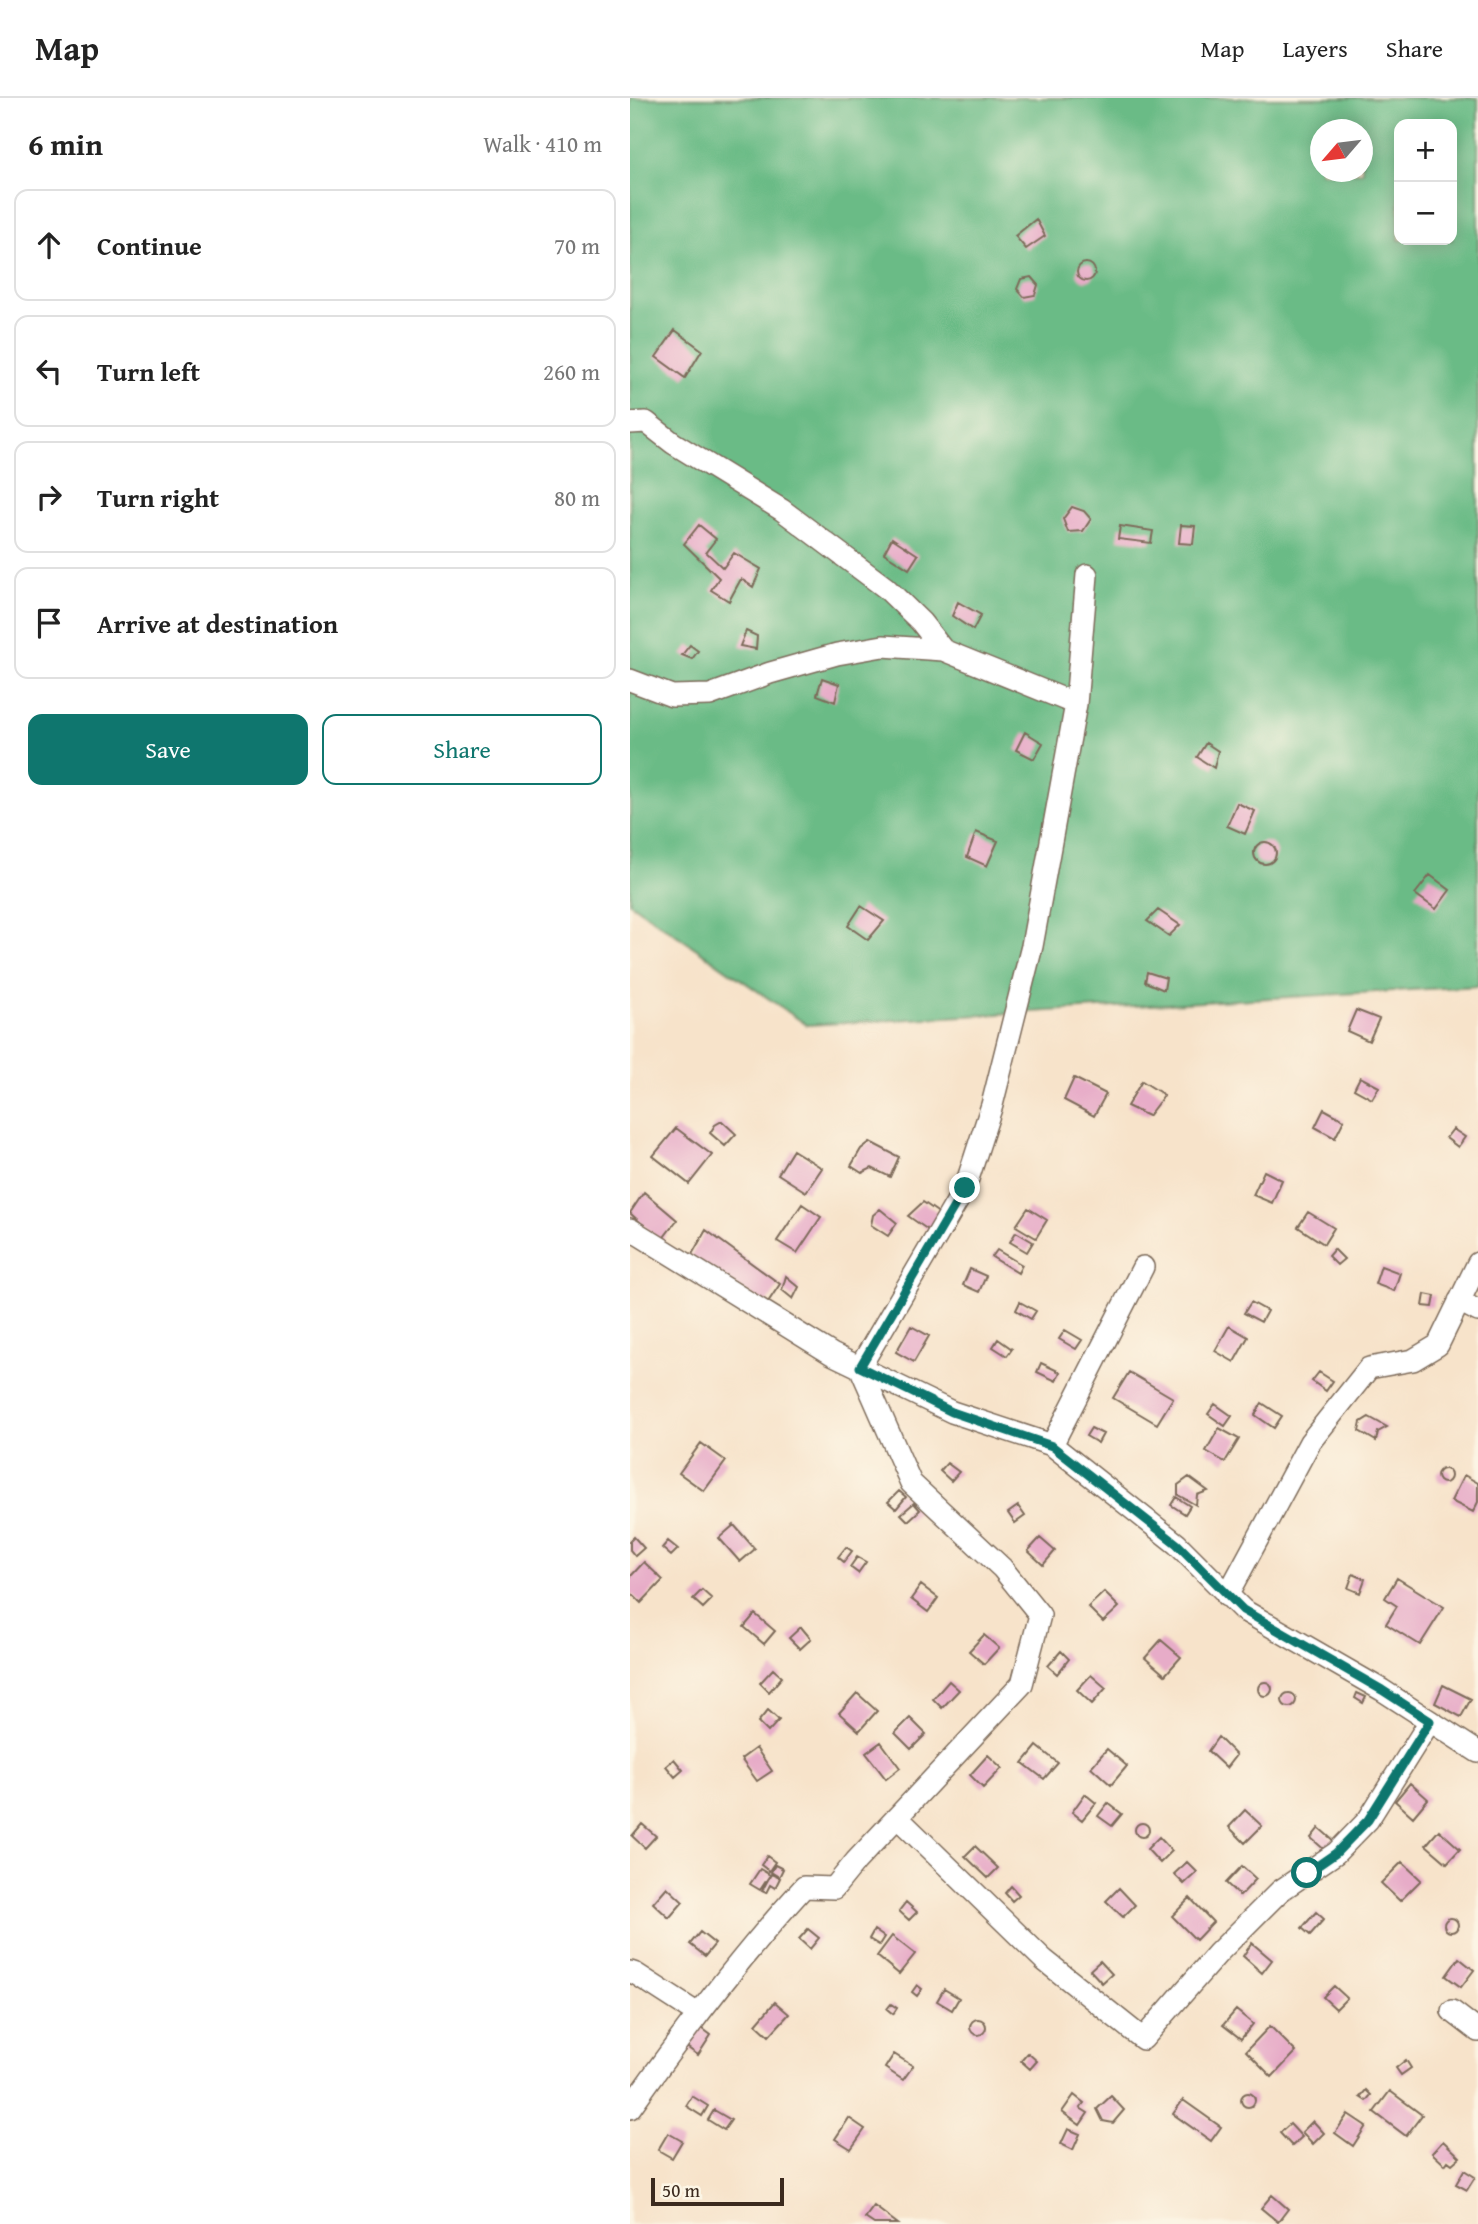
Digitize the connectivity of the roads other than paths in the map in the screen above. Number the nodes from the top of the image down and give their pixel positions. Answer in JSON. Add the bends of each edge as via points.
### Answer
{"nodes":[{"id":1,"x":630,"y":423,"type":"edge"},
{"id":2,"x":1087,"y":575,"type":"dead end"},
{"id":3,"x":943,"y":650,"type":"junction"},
{"id":4,"x":630,"y":680,"type":"edge"},
{"id":5,"x":1076,"y":704,"type":"junction"},
{"id":6,"x":630,"y":1229,"type":"edge"},
{"id":7,"x":1478,"y":1263,"type":"edge"},
{"id":8,"x":1143,"y":1267,"type":"dead end"},
{"id":9,"x":1469,"y":1306,"type":"edge"},
{"id":10,"x":860,"y":1367,"type":"junction"},
{"id":11,"x":1052,"y":1446,"type":"junction"},
{"id":12,"x":1227,"y":1596,"type":"junction"},
{"id":13,"x":1430,"y":1721,"type":"junction"},
{"id":14,"x":1478,"y":1752,"type":"edge"},
{"id":15,"x":897,"y":1817,"type":"junction"},
{"id":16,"x":630,"y":1972,"type":"edge"},
{"id":17,"x":1452,"y":2011,"type":"dead end"},
{"id":18,"x":698,"y":2014,"type":"junction"},
{"id":19,"x":1478,"y":2031,"type":"edge"},
{"id":20,"x":630,"y":2108,"type":"edge"}],
"edges":[{"from":1,"to":3,"type":"street","via":[[646,422],[782,510],[886,588]]},
{"from":2,"to":5,"type":"street"},
{"from":3,"to":4,"type":"street","via":[[883,646],[837,654],[710,695],[671,696]]},
{"from":3,"to":5,"type":"street"},
{"from":5,"to":10,"type":"street","via":[[1032,946],[992,1105],[965,1188]]},
{"from":6,"to":10,"type":"street"},
{"from":7,"to":9,"type":"street"},
{"from":8,"to":11,"type":"street"},
{"from":9,"to":12,"type":"street","via":[[1438,1345],[1413,1360],[1368,1368],[1310,1442]]},
{"from":10,"to":11,"type":"street","via":[[952,1412]]},
{"from":10,"to":15,"type":"street","via":[[911,1483],[1002,1568],[1040,1615],[1022,1684]]},
{"from":11,"to":12,"type":"street","via":[[1177,1544]]},
{"from":12,"to":13,"type":"street","via":[[1243,1610]]},
{"from":13,"to":14,"type":"street"},
{"from":13,"to":15,"type":"street","via":[[1368,1820],[1336,1853],[1280,1891],[1143,2039],[1044,1960]]},
{"from":15,"to":18,"type":"street","via":[[834,1888],[804,1886]]},
{"from":16,"to":18,"type":"street"},
{"from":17,"to":19,"type":"street"},
{"from":18,"to":20,"type":"street"}]}
